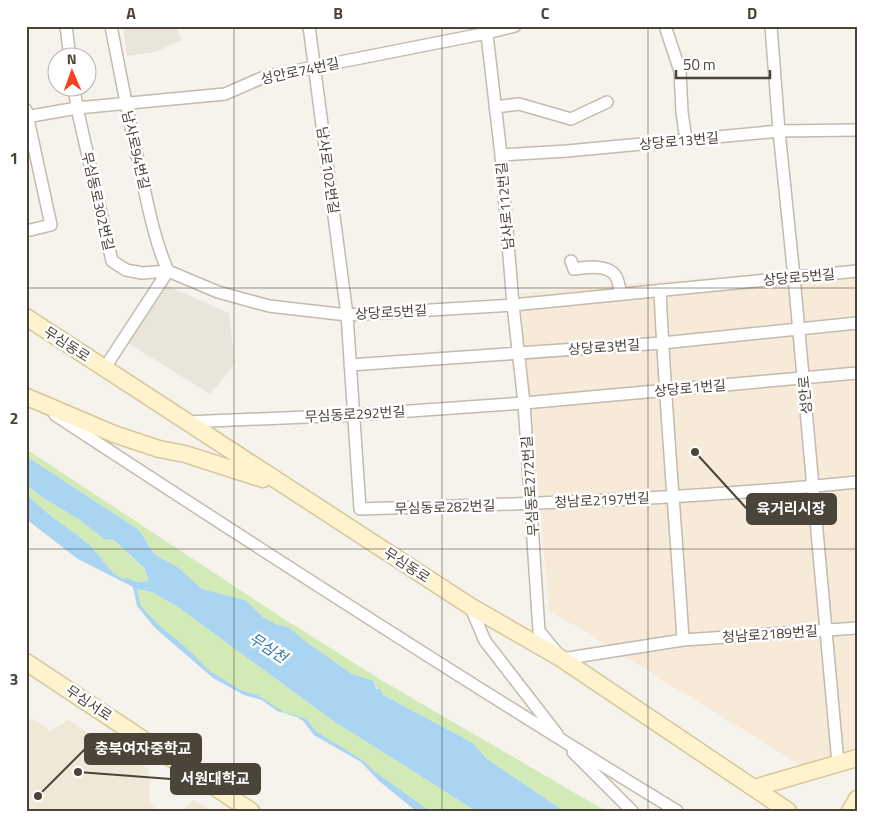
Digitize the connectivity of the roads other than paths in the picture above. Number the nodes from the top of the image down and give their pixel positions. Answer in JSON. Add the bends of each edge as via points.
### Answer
{"nodes":[{"id":1,"x":66,"y":26,"type":"edge"},
{"id":2,"x":111,"y":26,"type":"edge"},
{"id":3,"x":309,"y":26,"type":"edge"},
{"id":4,"x":514,"y":26,"type":"edge"},
{"id":5,"x":665,"y":26,"type":"edge"},
{"id":6,"x":771,"y":26,"type":"edge"},
{"id":7,"x":486,"y":30,"type":"edge"},
{"id":8,"x":69,"y":48,"type":"edge"},
{"id":9,"x":314,"y":67,"type":"junction"},
{"id":10,"x":76,"y":98,"type":"edge"},
{"id":11,"x":608,"y":102,"type":"dead end"},
{"id":12,"x":125,"y":103,"type":"junction"},
{"id":13,"x":495,"y":107,"type":"junction"},
{"id":14,"x":77,"y":108,"type":"junction"},
{"id":15,"x":27,"y":114,"type":"edge"},
{"id":16,"x":857,"y":130,"type":"edge"},
{"id":17,"x":779,"y":131,"type":"junction"},
{"id":18,"x":686,"y":140,"type":"junction"},
{"id":19,"x":501,"y":155,"type":"junction"},
{"id":20,"x":26,"y":231,"type":"edge"},
{"id":21,"x":571,"y":261,"type":"dead end"},
{"id":22,"x":168,"y":271,"type":"junction"},
{"id":23,"x":857,"y":271,"type":"edge"},
{"id":24,"x":794,"y":277,"type":"junction"},
{"id":25,"x":660,"y":290,"type":"junction"},
{"id":26,"x":621,"y":294,"type":"junction"},
{"id":27,"x":513,"y":305,"type":"junction"},
{"id":28,"x":347,"y":315,"type":"junction"},
{"id":29,"x":26,"y":317,"type":"edge"},
{"id":30,"x":857,"y":324,"type":"edge"},
{"id":31,"x":799,"y":328,"type":"junction"},
{"id":32,"x":662,"y":343,"type":"junction"},
{"id":33,"x":518,"y":353,"type":"junction"},
{"id":34,"x":350,"y":365,"type":"junction"},
{"id":35,"x":104,"y":368,"type":"junction"},
{"id":36,"x":857,"y":373,"type":"edge"},
{"id":37,"x":804,"y":377,"type":"junction"},
{"id":38,"x":665,"y":391,"type":"junction"},
{"id":39,"x":27,"y":397,"type":"edge"},
{"id":40,"x":524,"y":403,"type":"junction"},
{"id":41,"x":354,"y":415,"type":"junction"},
{"id":42,"x":186,"y":422,"type":"junction"},
{"id":43,"x":857,"y":482,"type":"edge"},
{"id":44,"x":283,"y":485,"type":"junction"},
{"id":45,"x":813,"y":487,"type":"junction"},
{"id":46,"x":674,"y":496,"type":"junction"},
{"id":47,"x":531,"y":504,"type":"junction"},
{"id":48,"x":360,"y":509,"type":"junction"},
{"id":49,"x":348,"y":527,"type":"junction"},
{"id":50,"x":470,"y":606,"type":"junction"},
{"id":51,"x":857,"y":628,"type":"edge"},
{"id":52,"x":826,"y":630,"type":"junction"},
{"id":53,"x":683,"y":640,"type":"junction"},
{"id":54,"x":562,"y":660,"type":"junction"},
{"id":55,"x":26,"y":662,"type":"edge"},
{"id":56,"x":561,"y":740,"type":"junction"},
{"id":57,"x":857,"y":758,"type":"edge"},
{"id":58,"x":838,"y":763,"type":"junction"},
{"id":59,"x":754,"y":788,"type":"junction"},
{"id":60,"x":857,"y":799,"type":"edge"},
{"id":61,"x":252,"y":811,"type":"edge"},
{"id":62,"x":632,"y":811,"type":"edge"},
{"id":63,"x":677,"y":811,"type":"edge"},
{"id":64,"x":788,"y":811,"type":"edge"},
{"id":65,"x":850,"y":811,"type":"edge"}],
"edges":[{"from":1,"to":8,"type":"street"},
{"from":2,"to":12,"type":"street","name":"남사로94번길"},
{"from":3,"to":9,"type":"street","name":"남사로102번길"},
{"from":4,"to":7,"type":"street","name":"성안로74번길"},
{"from":5,"to":18,"type":"street","via":[[680,71]]},
{"from":6,"to":17,"type":"street","name":"성안로"},
{"from":7,"to":9,"type":"street","name":"성안로74번길"},
{"from":7,"to":13,"type":"street","name":"남사로112번길"},
{"from":9,"to":12,"type":"street","name":"성안로74번길","via":[[264,77],[225,94]]},
{"from":9,"to":28,"type":"street","name":"남사로102번길"},
{"from":10,"to":14,"type":"street","name":"무심동로302번길"},
{"from":11,"to":13,"type":"street","via":[[571,119],[519,104]]},
{"from":12,"to":14,"type":"street","name":"성안로74번길"},
{"from":12,"to":22,"type":"street","name":"남사로94번길","via":[[159,252]]},
{"from":13,"to":19,"type":"street","name":"남사로112번길"},
{"from":14,"to":15,"type":"street","name":"성안로74번길"},
{"from":14,"to":22,"type":"street","name":"무심동로302번길","via":[[112,261],[126,270],[142,273]]},
{"from":15,"to":20,"type":"street","via":[[51,225]]},
{"from":16,"to":17,"type":"street","name":"상당로13번길"},
{"from":17,"to":18,"type":"street","name":"상당로13번길"},
{"from":17,"to":24,"type":"street","name":"성안로"},
{"from":18,"to":19,"type":"street","name":"상당로13번길"},
{"from":19,"to":27,"type":"street","name":"남사로112번길"},
{"from":21,"to":26,"type":"street","via":[[574,269],[610,270],[616,276]]},
{"from":22,"to":28,"type":"street","name":"상당로5번길","via":[[218,292],[269,306]]},
{"from":22,"to":35,"type":"street"},
{"from":23,"to":24,"type":"street","name":"상당로5번길"},
{"from":24,"to":25,"type":"street","name":"상당로5번길"},
{"from":24,"to":31,"type":"street","name":"성안로"},
{"from":25,"to":26,"type":"street","name":"상당로5번길"},
{"from":25,"to":32,"type":"street"},
{"from":26,"to":27,"type":"street","name":"상당로5번길"},
{"from":27,"to":28,"type":"street","name":"상당로5번길"},
{"from":27,"to":33,"type":"street","name":"무심동로272번길"},
{"from":28,"to":34,"type":"street","name":"남사로102번길"},
{"from":29,"to":35,"type":"street","name":"무심동로"},
{"from":30,"to":31,"type":"street","name":"상당로3번길"},
{"from":31,"to":32,"type":"street","name":"상당로3번길"},
{"from":31,"to":37,"type":"street","name":"성안로"},
{"from":32,"to":33,"type":"street","name":"상당로3번길"},
{"from":32,"to":38,"type":"street"},
{"from":33,"to":34,"type":"street","name":"상당로3번길"},
{"from":33,"to":40,"type":"street","name":"무심동로272번길"},
{"from":34,"to":41,"type":"street","name":"남사로102번길"},
{"from":35,"to":42,"type":"street","name":"무심동로"},
{"from":36,"to":37,"type":"street","name":"상당로1번길"},
{"from":37,"to":38,"type":"street","name":"상당로1번길"},
{"from":37,"to":45,"type":"street","name":"성안로"},
{"from":38,"to":40,"type":"street","name":"상당로1번길"},
{"from":38,"to":46,"type":"street"},
{"from":39,"to":44,"type":"street","via":[[114,434]]},
{"from":39,"to":56,"type":"street"},
{"from":40,"to":41,"type":"street","name":"무심동로292번길"},
{"from":40,"to":47,"type":"street","name":"무심동로272번길"},
{"from":41,"to":42,"type":"street","name":"무심동로292번길"},
{"from":41,"to":48,"type":"street","name":"남사로102번길"},
{"from":42,"to":44,"type":"street","name":"무심동로"},
{"from":43,"to":45,"type":"street","name":"청남로2197번길"},
{"from":44,"to":49,"type":"street","name":"무심동로"},
{"from":45,"to":46,"type":"street","name":"청남로2197번길"},
{"from":45,"to":52,"type":"street","name":"성안로"},
{"from":46,"to":47,"type":"street","name":"청남로2197번길"},
{"from":46,"to":53,"type":"street"},
{"from":47,"to":48,"type":"street","name":"무심동로282번길"},
{"from":47,"to":54,"type":"street","name":"무심동로272번길","via":[[539,631]]},
{"from":48,"to":49,"type":"street"},
{"from":49,"to":50,"type":"street","name":"무심동로"},
{"from":50,"to":54,"type":"street","name":"무심동로"},
{"from":50,"to":56,"type":"street","via":[[485,640]]},
{"from":51,"to":52,"type":"street","name":"청남로2189번길"},
{"from":52,"to":53,"type":"street","name":"청남로2189번길"},
{"from":52,"to":58,"type":"street","name":"성안로"},
{"from":53,"to":54,"type":"street","name":"청남로2189번길"},
{"from":54,"to":59,"type":"street","name":"무심동로"},
{"from":55,"to":61,"type":"street","name":"무심서로"},
{"from":56,"to":62,"type":"street"},
{"from":56,"to":63,"type":"street"},
{"from":57,"to":58,"type":"street"},
{"from":58,"to":59,"type":"street"},
{"from":59,"to":64,"type":"street","name":"무심동로"},
{"from":60,"to":65,"type":"street"}]}
